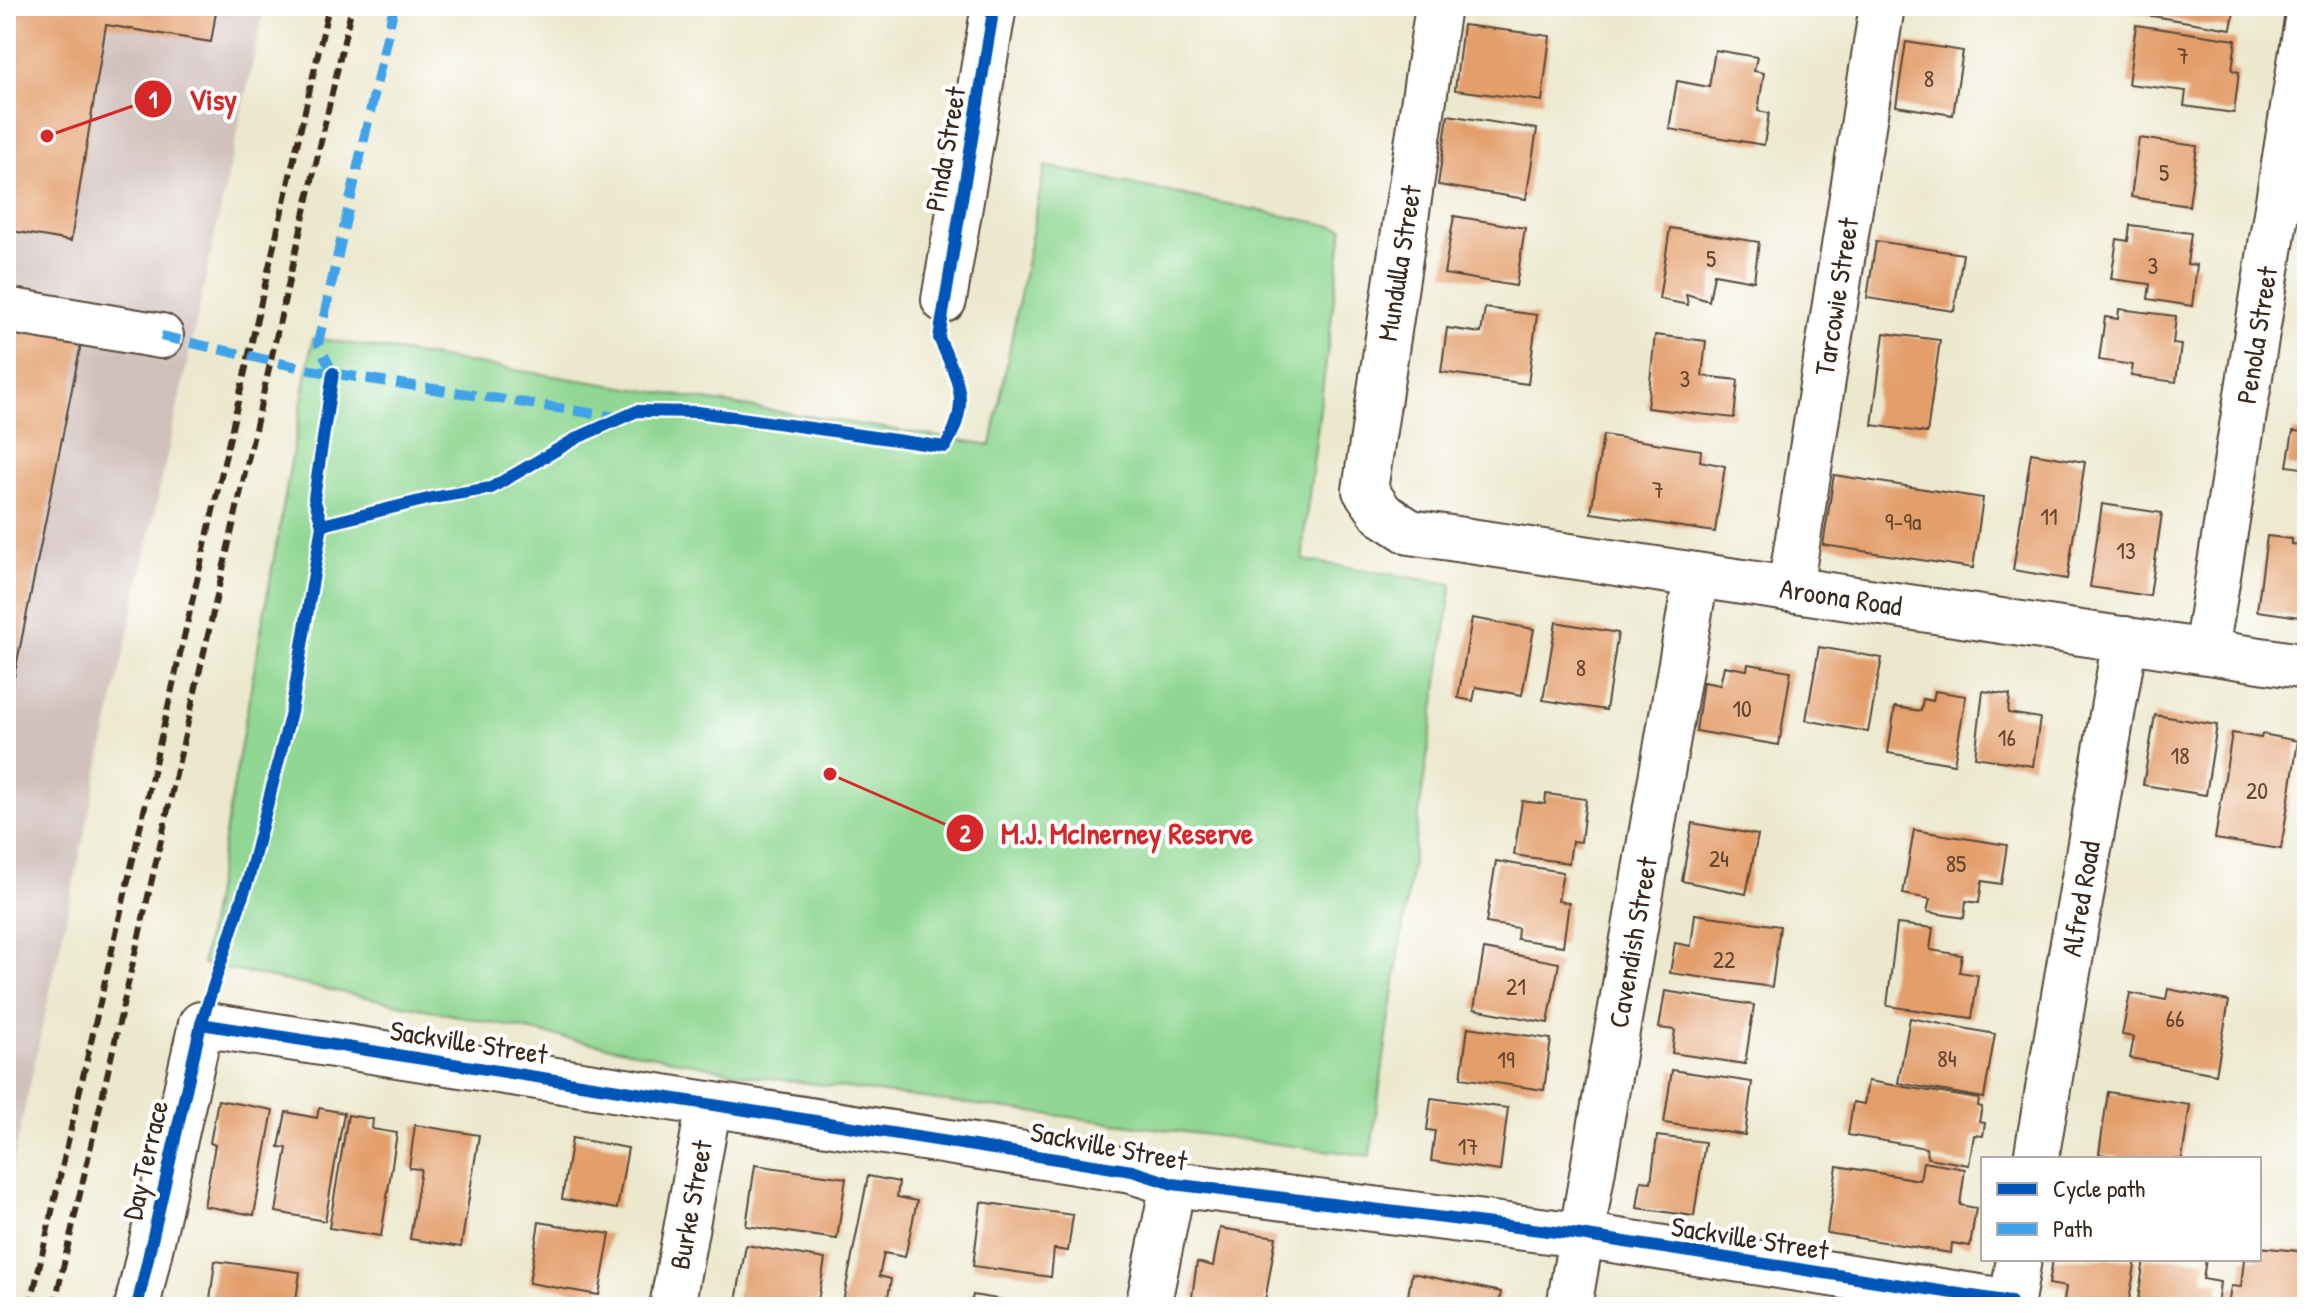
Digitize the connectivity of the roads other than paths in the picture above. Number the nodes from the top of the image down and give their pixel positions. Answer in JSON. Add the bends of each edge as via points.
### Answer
{"nodes":[{"id":1,"x":994,"y":6,"type":"edge"},
{"id":2,"x":1438,"y":6,"type":"edge"},
{"id":3,"x":1882,"y":6,"type":"edge"},
{"id":4,"x":2307,"y":20,"type":"edge"},
{"id":5,"x":944,"y":300,"type":"dead end"},
{"id":6,"x":6,"y":310,"type":"edge"},
{"id":7,"x":161,"y":336,"type":"dead end"},
{"id":8,"x":1382,"y":514,"type":"joint"},
{"id":9,"x":1696,"y":577,"type":"junction"},
{"id":10,"x":1790,"y":589,"type":"junction"},
{"id":11,"x":2125,"y":639,"type":"junction"},
{"id":12,"x":2206,"y":651,"type":"junction"},
{"id":13,"x":2307,"y":667,"type":"edge"},
{"id":14,"x":201,"y":1024,"type":"joint"},
{"id":15,"x":709,"y":1104,"type":"junction"},
{"id":16,"x":2036,"y":1157,"type":"edge"},
{"id":17,"x":1173,"y":1184,"type":"junction"},
{"id":18,"x":1580,"y":1235,"type":"junction"},
{"id":19,"x":2019,"y":1261,"type":"edge"},
{"id":20,"x":2011,"y":1305,"type":"edge"},
{"id":21,"x":137,"y":1307,"type":"edge"},
{"id":22,"x":672,"y":1307,"type":"edge"},
{"id":23,"x":1148,"y":1307,"type":"edge"},
{"id":24,"x":1569,"y":1307,"type":"edge"}],
"edges":[{"from":1,"to":5,"type":"street","name":"Pinda Street"},
{"from":2,"to":8,"type":"street","name":"Mundulla Street","via":[[1365,490]]},
{"from":3,"to":10,"type":"street","name":"Tarcowie Street"},
{"from":4,"to":12,"type":"street","name":"Penola Street"},
{"from":6,"to":7,"type":"street"},
{"from":8,"to":9,"type":"street","name":"Aroona Road","via":[[1410,532]]},
{"from":9,"to":10,"type":"street","name":"Aroona Road"},
{"from":9,"to":18,"type":"street","name":"Cavendish Street"},
{"from":10,"to":11,"type":"street","name":"Aroona Road"},
{"from":11,"to":12,"type":"street","name":"Aroona Road"},
{"from":11,"to":16,"type":"street","name":"Alfred Road"},
{"from":12,"to":13,"type":"street","name":"Aroona Road"},
{"from":14,"to":15,"type":"street","name":"Sackville Street"},
{"from":14,"to":21,"type":"street","name":"Day Terrace"},
{"from":15,"to":17,"type":"street","name":"Sackville Street","via":[[1132,1171]]},
{"from":15,"to":22,"type":"street","name":"Burke Street"},
{"from":17,"to":18,"type":"street","name":"Sackville Street"},
{"from":17,"to":23,"type":"street"},
{"from":18,"to":20,"type":"street","name":"Sackville Street"},
{"from":18,"to":24,"type":"street","name":"Cavendish Street"},
{"from":19,"to":20,"type":"street"}]}
